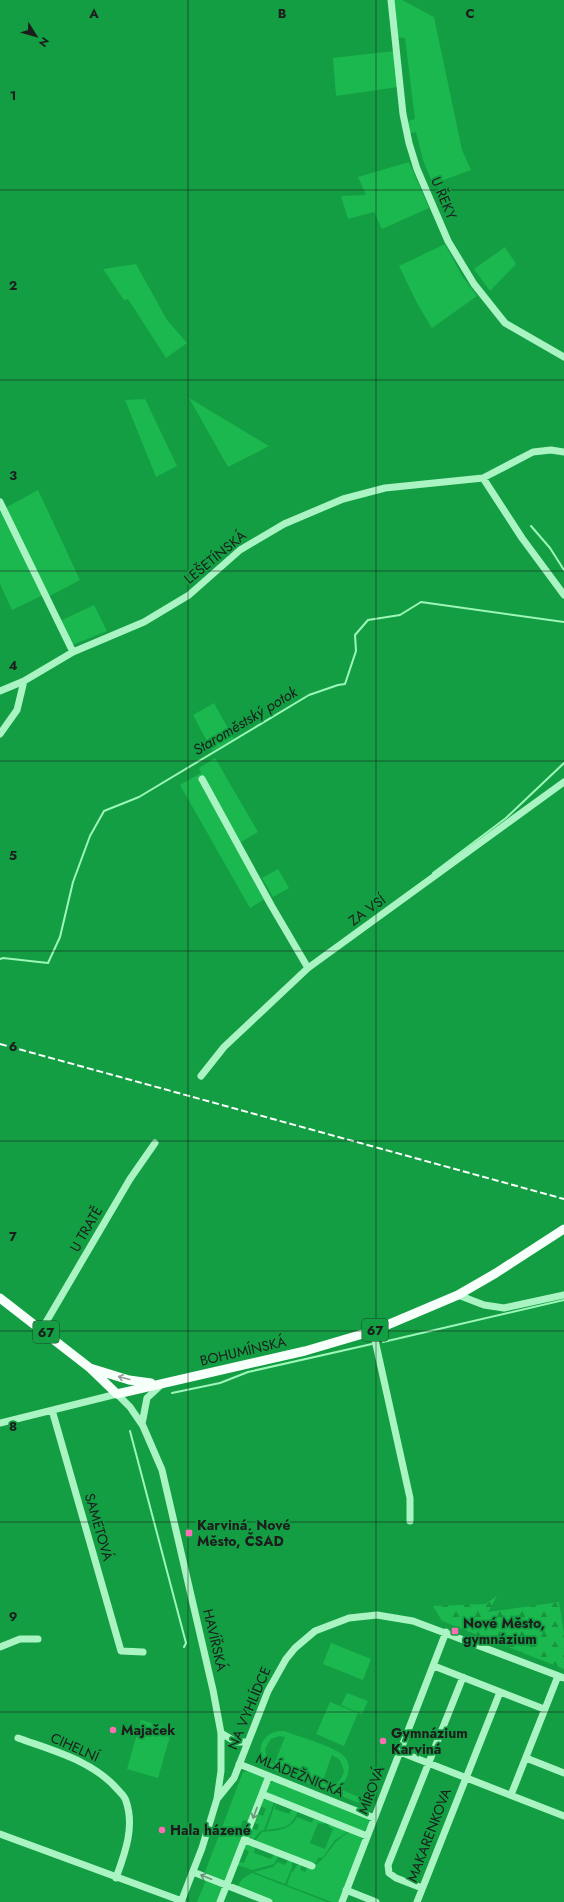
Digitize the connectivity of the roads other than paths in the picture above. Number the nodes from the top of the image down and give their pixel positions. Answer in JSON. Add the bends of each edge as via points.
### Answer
{"nodes":[{"id":1,"x":391,"y":0,"type":"edge"},
{"id":2,"x":564,"y":357,"type":"edge"},
{"id":3,"x":564,"y":452,"type":"edge"},
{"id":4,"x":483,"y":478,"type":"junction"},
{"id":5,"x":0,"y":502,"type":"edge"},
{"id":6,"x":564,"y":595,"type":"edge"},
{"id":7,"x":73,"y":652,"type":"junction"},
{"id":8,"x":24,"y":681,"type":"junction"},
{"id":9,"x":0,"y":691,"type":"edge"},
{"id":10,"x":0,"y":734,"type":"edge"},
{"id":11,"x":202,"y":779,"type":"dead end"},
{"id":12,"x":564,"y":782,"type":"edge"},
{"id":13,"x":308,"y":968,"type":"junction"},
{"id":14,"x":201,"y":1076,"type":"dead end"},
{"id":15,"x":155,"y":1143,"type":"dead end"},
{"id":16,"x":564,"y":1229,"type":"edge"},
{"id":17,"x":458,"y":1295,"type":"junction"},
{"id":18,"x":564,"y":1295,"type":"edge"},
{"id":19,"x":0,"y":1298,"type":"edge"},
{"id":20,"x":42,"y":1329,"type":"junction"},
{"id":21,"x":373,"y":1331,"type":"junction"},
{"id":22,"x":90,"y":1368,"type":"junction"},
{"id":23,"x":162,"y":1383,"type":"junction"},
{"id":24,"x":117,"y":1394,"type":"junction"},
{"id":25,"x":52,"y":1410,"type":"junction"},
{"id":26,"x":0,"y":1415,"type":"edge"},
{"id":27,"x":8,"y":1421,"type":"junction"},
{"id":28,"x":0,"y":1423,"type":"edge"},
{"id":29,"x":142,"y":1424,"type":"junction"},
{"id":30,"x":410,"y":1521,"type":"dead end"},
{"id":31,"x":446,"y":1632,"type":"junction"},
{"id":32,"x":38,"y":1639,"type":"dead end"},
{"id":33,"x":0,"y":1647,"type":"edge"},
{"id":34,"x":143,"y":1652,"type":"dead end"},
{"id":35,"x":434,"y":1666,"type":"junction"},
{"id":36,"x":464,"y":1677,"type":"junction"},
{"id":37,"x":561,"y":1677,"type":"edge"},
{"id":38,"x":500,"y":1692,"type":"junction"},
{"id":39,"x":544,"y":1709,"type":"junction"},
{"id":40,"x":221,"y":1733,"type":"junction"},
{"id":41,"x":18,"y":1738,"type":"dead end"},
{"id":42,"x":248,"y":1742,"type":"junction"},
{"id":43,"x":400,"y":1752,"type":"junction"},
{"id":44,"x":526,"y":1758,"type":"junction"},
{"id":45,"x":429,"y":1762,"type":"junction"},
{"id":46,"x":239,"y":1764,"type":"junction"},
{"id":47,"x":564,"y":1773,"type":"edge"},
{"id":48,"x":269,"y":1776,"type":"junction"},
{"id":49,"x":466,"y":1777,"type":"junction"},
{"id":50,"x":262,"y":1794,"type":"junction"},
{"id":51,"x":511,"y":1795,"type":"junction"},
{"id":52,"x":217,"y":1799,"type":"junction"},
{"id":53,"x":564,"y":1816,"type":"edge"},
{"id":54,"x":374,"y":1818,"type":"junction"},
{"id":55,"x":0,"y":1835,"type":"edge"},
{"id":56,"x":367,"y":1836,"type":"junction"},
{"id":57,"x":245,"y":1840,"type":"junction"},
{"id":58,"x":312,"y":1866,"type":"dead end"},
{"id":59,"x":193,"y":1872,"type":"junction"},
{"id":60,"x":116,"y":1878,"type":"junction"},
{"id":61,"x":227,"y":1886,"type":"junction"},
{"id":62,"x":422,"y":1888,"type":"junction"},
{"id":63,"x":346,"y":1890,"type":"junction"},
{"id":64,"x":181,"y":1902,"type":"edge"},
{"id":65,"x":220,"y":1902,"type":"edge"},
{"id":66,"x":269,"y":1902,"type":"edge"},
{"id":67,"x":342,"y":1902,"type":"edge"},
{"id":68,"x":376,"y":1902,"type":"edge"},
{"id":69,"x":417,"y":1902,"type":"edge"}],
"edges":[{"from":1,"to":2,"type":"street","name":"U ŘEKY","via":[[409,143],[417,169],[448,241],[474,284],[505,323]]},
{"from":3,"to":4,"type":"street","name":"LEŠETÍNSKÁ","via":[[533,452]]},
{"from":4,"to":6,"type":"street","via":[[522,538]]},
{"from":4,"to":7,"type":"street","name":"LEŠETÍNSKÁ","via":[[385,488],[343,499],[284,524],[240,550],[189,595],[144,622]]},
{"from":5,"to":7,"type":"street"},
{"from":7,"to":8,"type":"street","name":"LEŠETÍNSKÁ"},
{"from":8,"to":9,"type":"street","name":"LEŠETÍNSKÁ"},
{"from":8,"to":10,"type":"street","via":[[17,710]]},
{"from":11,"to":13,"type":"street"},
{"from":12,"to":13,"type":"street","name":"ZA VSÍ"},
{"from":13,"to":14,"type":"street","name":"ZA VSÍ","via":[[224,1047]]},
{"from":15,"to":20,"type":"street","name":"U TRATĚ","via":[[130,1179]]},
{"from":16,"to":17,"type":"main road","name":"BOHUMÍNSKÁ","number":"67"},
{"from":17,"to":18,"type":"street","via":[[484,1305],[504,1308]]},
{"from":17,"to":21,"type":"main road","name":"BOHUMÍNSKÁ","number":"67"},
{"from":19,"to":20,"type":"main road","number":"67"},
{"from":20,"to":22,"type":"main road","number":"67"},
{"from":21,"to":23,"type":"main road","name":"BOHUMÍNSKÁ","number":"67","via":[[312,1349]]},
{"from":21,"to":30,"type":"street","via":[[410,1498]]},
{"from":23,"to":22,"type":"main road","one_way":true,"via":[[129,1380]]},
{"from":22,"to":24,"type":"main road","number":"67"},
{"from":23,"to":24,"type":"main road","name":"BOHUMÍNSKÁ","number":"67"},
{"from":23,"to":29,"type":"street","via":[[147,1398]]},
{"from":24,"to":25,"type":"street"},
{"from":24,"to":29,"type":"street","name":"HAVÍŘSKÁ"},
{"from":25,"to":27,"type":"street"},
{"from":25,"to":34,"type":"street","name":"SAMETOVÁ","via":[[121,1651]]},
{"from":26,"to":27,"type":"street"},
{"from":27,"to":28,"type":"street"},
{"from":29,"to":40,"type":"street","name":"HAVÍŘSKÁ","via":[[162,1470],[169,1496]]},
{"from":31,"to":35,"type":"street","name":"MÍROVÁ"},
{"from":31,"to":37,"type":"street","name":"NA VYHLÍDCE"},
{"from":31,"to":42,"type":"street","name":"NA VYHLÍDCE","via":[[412,1621],[377,1615],[350,1618],[315,1632],[295,1648],[276,1674]]},
{"from":32,"to":33,"type":"street","via":[[20,1639]]},
{"from":35,"to":36,"type":"street"},
{"from":35,"to":43,"type":"street","name":"MÍROVÁ"},
{"from":36,"to":38,"type":"street"},
{"from":36,"to":45,"type":"street"},
{"from":37,"to":39,"type":"street"},
{"from":38,"to":39,"type":"street"},
{"from":38,"to":49,"type":"street","name":"MAKARENKOVA"},
{"from":39,"to":44,"type":"street"},
{"from":40,"to":42,"type":"street","via":[[236,1742]]},
{"from":40,"to":52,"type":"street","name":"HAVÍŘSKÁ","via":[[221,1771]]},
{"from":41,"to":60,"type":"street","name":"CIHELNÍ","via":[[82,1762],[109,1779],[126,1799],[130,1817],[128,1836],[125,1854]]},
{"from":42,"to":46,"type":"street","name":"NA VYHLÍDCE"},
{"from":43,"to":45,"type":"street","name":"MAKARENKOVA"},
{"from":43,"to":54,"type":"street","name":"MÍROVÁ"},
{"from":44,"to":47,"type":"street"},
{"from":44,"to":51,"type":"street"},
{"from":45,"to":49,"type":"street","name":"MAKARENKOVA"},
{"from":45,"to":62,"type":"street","via":[[388,1865],[389,1873],[396,1878]]},
{"from":46,"to":48,"type":"street","name":"MLÁDEŽNICKÁ"},
{"from":46,"to":52,"type":"street","name":"NA VYHLÍDCE","via":[[230,1784]]},
{"from":48,"to":50,"type":"street"},
{"from":48,"to":54,"type":"street","name":"MLÁDEŽNICKÁ"},
{"from":49,"to":51,"type":"street","name":"MAKARENKOVA"},
{"from":49,"to":62,"type":"street","name":"MAKARENKOVA"},
{"from":50,"to":56,"type":"street"},
{"from":50,"to":57,"type":"street","one_way":true},
{"from":51,"to":53,"type":"street","name":"MAKARENKOVA"},
{"from":52,"to":59,"type":"street","name":"HAVÍŘSKÁ"},
{"from":54,"to":56,"type":"street","name":"MÍROVÁ"},
{"from":55,"to":60,"type":"street"},
{"from":56,"to":63,"type":"street","name":"MÍROVÁ"},
{"from":57,"to":58,"type":"street"},
{"from":57,"to":61,"type":"street"},
{"from":61,"to":59,"type":"street","one_way":true},
{"from":59,"to":64,"type":"street","name":"HAVÍŘSKÁ"},
{"from":60,"to":64,"type":"street"},
{"from":61,"to":65,"type":"street"},
{"from":61,"to":66,"type":"street"},
{"from":62,"to":69,"type":"street","name":"MAKARENKOVA"},
{"from":63,"to":67,"type":"street","name":"MÍROVÁ"},
{"from":63,"to":68,"type":"street"}]}
